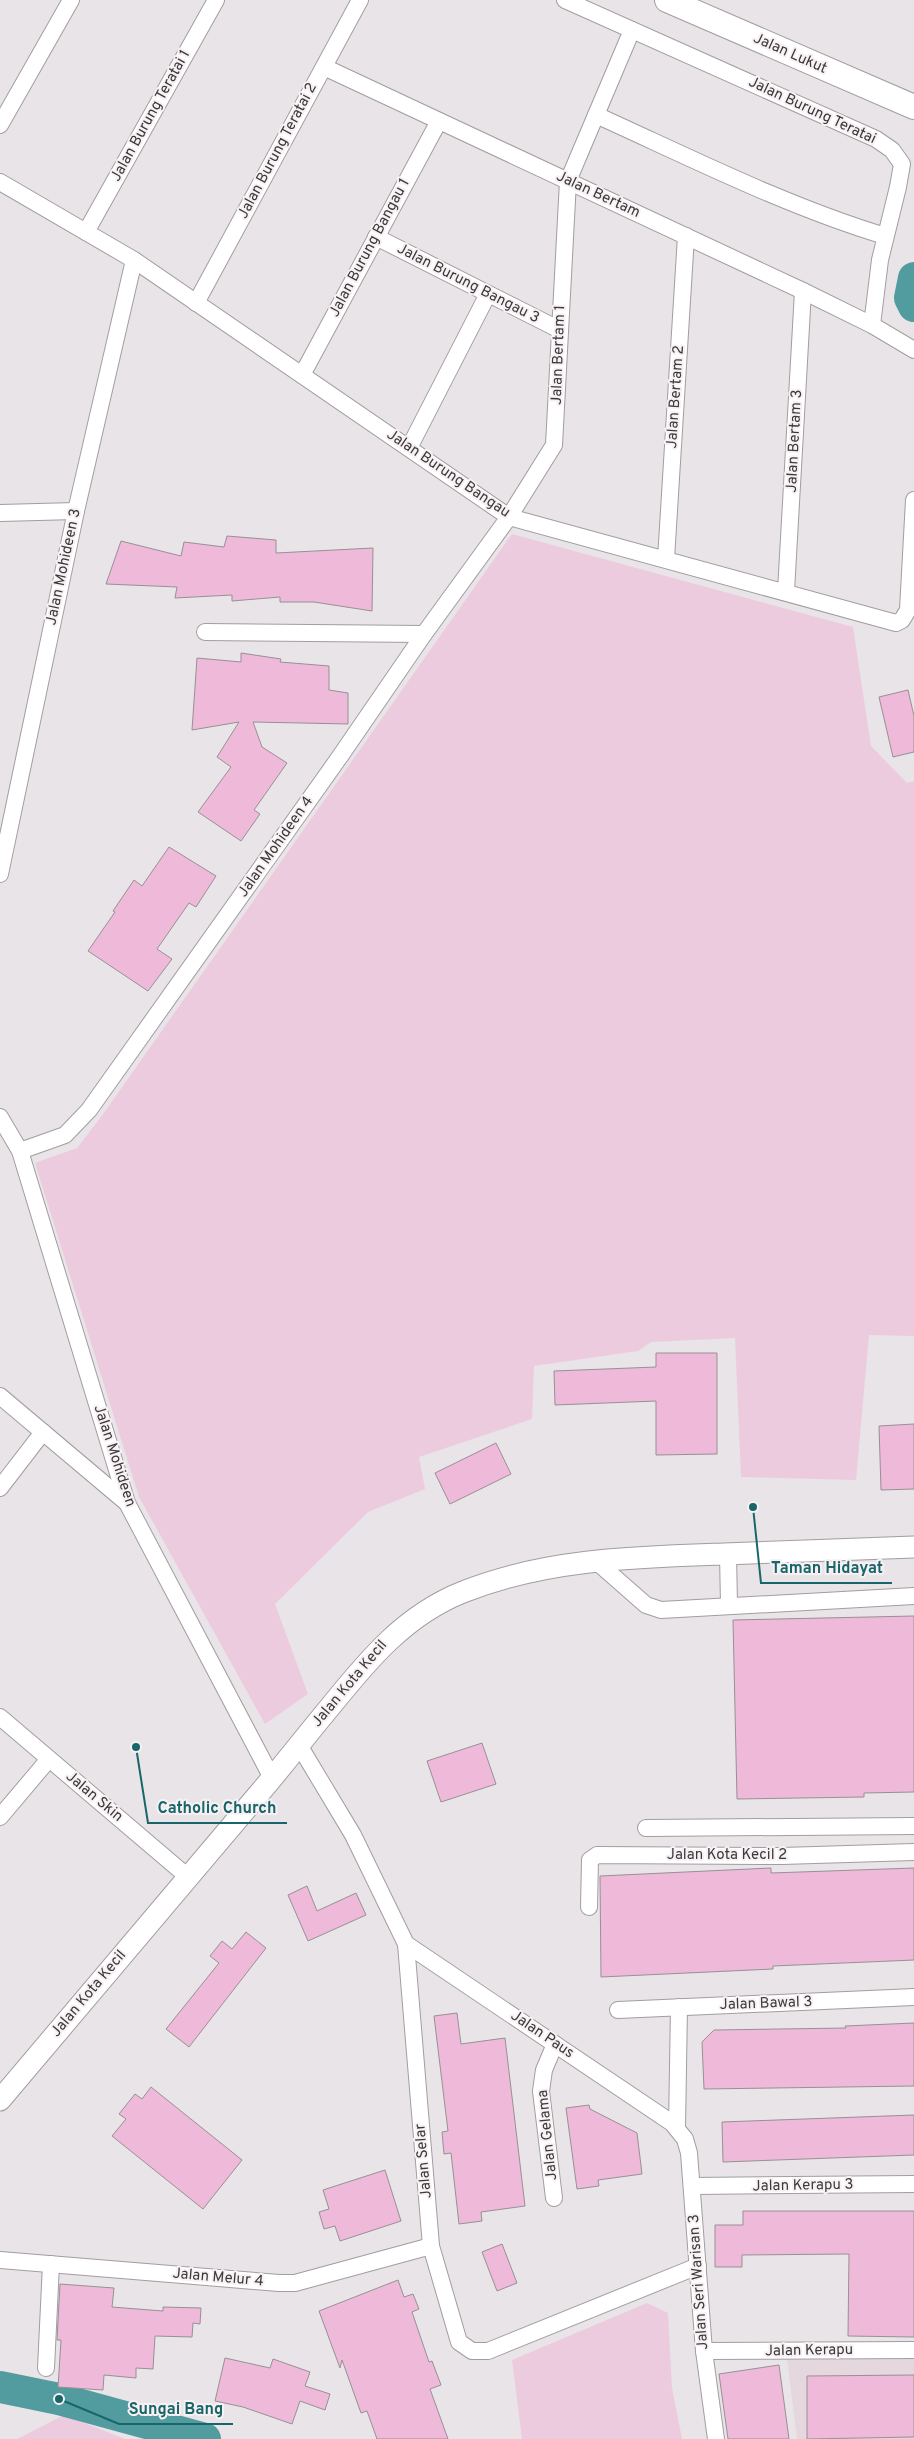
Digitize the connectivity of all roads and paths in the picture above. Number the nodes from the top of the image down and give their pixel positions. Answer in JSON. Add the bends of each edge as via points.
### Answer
{"nodes":[{"id":1,"x":71,"y":0,"type":"edge"},
{"id":2,"x":216,"y":0,"type":"edge"},
{"id":3,"x":360,"y":0,"type":"edge"},
{"id":4,"x":565,"y":0,"type":"edge"},
{"id":5,"x":666,"y":0,"type":"edge"},
{"id":6,"x":632,"y":30,"type":"junction"},
{"id":7,"x":324,"y":67,"type":"junction"},
{"id":8,"x":914,"y":107,"type":"edge"},
{"id":9,"x":596,"y":115,"type":"junction"},
{"id":10,"x":439,"y":121,"type":"junction"},
{"id":11,"x":0,"y":125,"type":"edge"},
{"id":12,"x":568,"y":181,"type":"junction"},
{"id":13,"x":0,"y":182,"type":"edge"},
{"id":14,"x":86,"y":232,"type":"junction"},
{"id":15,"x":686,"y":236,"type":"junction"},
{"id":16,"x":885,"y":236,"type":"junction"},
{"id":17,"x":376,"y":237,"type":"junction"},
{"id":18,"x":134,"y":260,"type":"junction"},
{"id":19,"x":804,"y":291,"type":"junction"},
{"id":20,"x":488,"y":294,"type":"junction"},
{"id":21,"x":196,"y":303,"type":"junction"},
{"id":22,"x":872,"y":325,"type":"junction"},
{"id":23,"x":560,"y":330,"type":"junction"},
{"id":24,"x":914,"y":350,"type":"edge"},
{"id":25,"x":302,"y":375,"type":"junction"},
{"id":26,"x":409,"y":448,"type":"junction"},
{"id":27,"x":914,"y":500,"type":"edge"},
{"id":28,"x":76,"y":511,"type":"junction"},
{"id":29,"x":0,"y":512,"type":"edge"},
{"id":30,"x":509,"y":516,"type":"junction"},
{"id":31,"x":666,"y":559,"type":"junction"},
{"id":32,"x":786,"y":591,"type":"junction"},
{"id":33,"x":205,"y":632,"type":"dead end"},
{"id":34,"x":424,"y":634,"type":"junction"},
{"id":35,"x":0,"y":874,"type":"edge"},
{"id":36,"x":0,"y":1117,"type":"edge"},
{"id":37,"x":20,"y":1151,"type":"junction"},
{"id":38,"x":0,"y":1396,"type":"edge"},
{"id":39,"x":43,"y":1432,"type":"junction"},
{"id":40,"x":0,"y":1488,"type":"edge"},
{"id":41,"x":127,"y":1503,"type":"junction"},
{"id":42,"x":914,"y":1547,"type":"edge"},
{"id":43,"x":728,"y":1554,"type":"junction"},
{"id":44,"x":597,"y":1562,"type":"junction"},
{"id":45,"x":914,"y":1596,"type":"edge"},
{"id":46,"x":729,"y":1605,"type":"junction"},
{"id":47,"x":0,"y":1717,"type":"edge"},
{"id":48,"x":299,"y":1745,"type":"junction"},
{"id":49,"x":48,"y":1759,"type":"junction"},
{"id":50,"x":272,"y":1778,"type":"junction"},
{"id":51,"x":0,"y":1817,"type":"edge"},
{"id":52,"x":914,"y":1826,"type":"edge"},
{"id":53,"x":646,"y":1828,"type":"dead end"},
{"id":54,"x":914,"y":1852,"type":"edge"},
{"id":55,"x":188,"y":1877,"type":"junction"},
{"id":56,"x":589,"y":1907,"type":"dead end"},
{"id":57,"x":406,"y":1944,"type":"junction"},
{"id":58,"x":914,"y":1997,"type":"edge"},
{"id":59,"x":679,"y":2007,"type":"junction"},
{"id":60,"x":618,"y":2010,"type":"dead end"},
{"id":61,"x":555,"y":2044,"type":"junction"},
{"id":62,"x":0,"y":2100,"type":"edge"},
{"id":63,"x":677,"y":2128,"type":"junction"},
{"id":64,"x":914,"y":2184,"type":"edge"},
{"id":65,"x":692,"y":2186,"type":"junction"},
{"id":66,"x":554,"y":2198,"type":"dead end"},
{"id":67,"x":431,"y":2246,"type":"junction"},
{"id":68,"x":0,"y":2260,"type":"edge"},
{"id":69,"x":51,"y":2264,"type":"junction"},
{"id":70,"x":698,"y":2266,"type":"junction"},
{"id":71,"x":914,"y":2350,"type":"edge"},
{"id":72,"x":704,"y":2351,"type":"junction"},
{"id":73,"x":46,"y":2368,"type":"dead end"},
{"id":74,"x":716,"y":2439,"type":"edge"}],
"edges":[{"from":1,"to":11,"type":"street"},
{"from":2,"to":14,"type":"street","name":"Jalan Burung Teratai 1"},
{"from":3,"to":7,"type":"street","name":"Jalan Burung Teratai 2"},
{"from":4,"to":6,"type":"street","name":"Jalan Burung Teratai"},
{"from":5,"to":8,"type":"main road","name":"Jalan Lukut"},
{"from":6,"to":9,"type":"street","name":"Jalan Bertam 1"},
{"from":6,"to":16,"type":"street","name":"Jalan Burung Teratai","via":[[876,139],[892,150],[902,164]]},
{"from":7,"to":10,"type":"street","name":"Jalan Bertam"},
{"from":7,"to":21,"type":"street","name":"Jalan Burung Teratai 2"},
{"from":9,"to":12,"type":"street","name":"Jalan Bertam 1"},
{"from":9,"to":16,"type":"street","via":[[802,206]]},
{"from":10,"to":12,"type":"street","name":"Jalan Bertam"},
{"from":10,"to":17,"type":"street","name":"Jalan Burung Bangau 1"},
{"from":12,"to":15,"type":"street","name":"Jalan Bertam"},
{"from":12,"to":23,"type":"street","name":"Jalan Bertam 1"},
{"from":13,"to":14,"type":"street"},
{"from":14,"to":18,"type":"street"},
{"from":15,"to":19,"type":"street","name":"Jalan Bertam"},
{"from":15,"to":31,"type":"street","name":"Jalan Bertam 2"},
{"from":16,"to":22,"type":"street","name":"Jalan Burung Teratai"},
{"from":17,"to":20,"type":"street","name":"Jalan Burung Bangau 3"},
{"from":17,"to":25,"type":"street","name":"Jalan Burung Bangau 1"},
{"from":18,"to":21,"type":"street","name":"Jalan Burung Bangau"},
{"from":18,"to":28,"type":"street","name":"Jalan Mohideen 3"},
{"from":19,"to":22,"type":"street","name":"Jalan Bertam"},
{"from":19,"to":32,"type":"street","name":"Jalan Bertam 3"},
{"from":20,"to":23,"type":"street","name":"Jalan Burung Bangau 3"},
{"from":20,"to":26,"type":"street"},
{"from":21,"to":25,"type":"street","name":"Jalan Burung Bangau"},
{"from":22,"to":24,"type":"street","name":"Jalan Bertam"},
{"from":23,"to":30,"type":"street","name":"Jalan Bertam 1","via":[[554,445]]},
{"from":25,"to":26,"type":"street","name":"Jalan Burung Bangau"},
{"from":26,"to":30,"type":"street","name":"Jalan Burung Bangau"},
{"from":27,"to":32,"type":"street","name":"Jalan Burung Bangau","via":[[908,610],[902,620],[890,622]]},
{"from":28,"to":29,"type":"street"},
{"from":28,"to":35,"type":"street","name":"Jalan Mohideen 3"},
{"from":30,"to":31,"type":"street","name":"Jalan Burung Bangau"},
{"from":30,"to":34,"type":"street","name":"Jalan Mohideen 4"},
{"from":31,"to":32,"type":"street","name":"Jalan Burung Bangau"},
{"from":33,"to":34,"type":"street"},
{"from":34,"to":37,"type":"street","name":"Jalan Mohideen 4","via":[[89,1110],[65,1135]]},
{"from":36,"to":37,"type":"street","name":"Jalan Mohideen"},
{"from":37,"to":41,"type":"street","name":"Jalan Mohideen"},
{"from":38,"to":39,"type":"street"},
{"from":39,"to":40,"type":"street"},
{"from":39,"to":41,"type":"street"},
{"from":41,"to":50,"type":"street","name":"Jalan Mohideen"},
{"from":42,"to":43,"type":"street","name":"Jalan Kota Kecil"},
{"from":43,"to":44,"type":"street","name":"Jalan Kota Kecil"},
{"from":43,"to":46,"type":"street"},
{"from":44,"to":46,"type":"street","via":[[646,1605],[661,1610]]},
{"from":44,"to":48,"type":"street","name":"Jalan Kota Kecil","via":[[503,1578],[436,1605],[384,1642]]},
{"from":45,"to":46,"type":"street"},
{"from":47,"to":49,"type":"street","name":"Jalan Skin"},
{"from":48,"to":50,"type":"street","name":"Jalan Kota Kecil"},
{"from":48,"to":57,"type":"street","name":"Jalan Selar","via":[[352,1835]]},
{"from":49,"to":51,"type":"street"},
{"from":49,"to":55,"type":"street","name":"Jalan Skin"},
{"from":50,"to":55,"type":"street","name":"Jalan Kota Kecil"},
{"from":52,"to":53,"type":"street"},
{"from":54,"to":56,"type":"street","name":"Jalan Kota Kecil 2","via":[[782,1856],[597,1855],[590,1860]]},
{"from":55,"to":62,"type":"street","name":"Jalan Kota Kecil"},
{"from":57,"to":61,"type":"street","name":"Jalan Paus"},
{"from":57,"to":67,"type":"street","name":"Jalan Selar"},
{"from":58,"to":59,"type":"street","name":"Jalan Bawal 3"},
{"from":59,"to":60,"type":"street","name":"Jalan Bawal 3"},
{"from":59,"to":63,"type":"street"},
{"from":61,"to":63,"type":"street","name":"Jalan Paus"},
{"from":61,"to":66,"type":"street","name":"Jalan Gelama","via":[[544,2070],[541,2091]]},
{"from":63,"to":65,"type":"street","name":"Jalan Seri Warisan 3","via":[[688,2146]]},
{"from":64,"to":65,"type":"street","name":"Jalan Kerapu 3"},
{"from":65,"to":70,"type":"street","name":"Jalan Seri Warisan 3"},
{"from":67,"to":69,"type":"street","name":"Jalan Melur 4","via":[[295,2282]]},
{"from":67,"to":70,"type":"street","name":"Jalan Selar","via":[[456,2334],[465,2347],[480,2352]]},
{"from":68,"to":69,"type":"street","name":"Jalan Melur 4"},
{"from":69,"to":73,"type":"street"},
{"from":70,"to":72,"type":"street","name":"Jalan Seri Warisan 3"},
{"from":71,"to":72,"type":"street","name":"Jalan Kerapu"},
{"from":72,"to":74,"type":"street","name":"Jalan Seri Warisan 3"}]}
